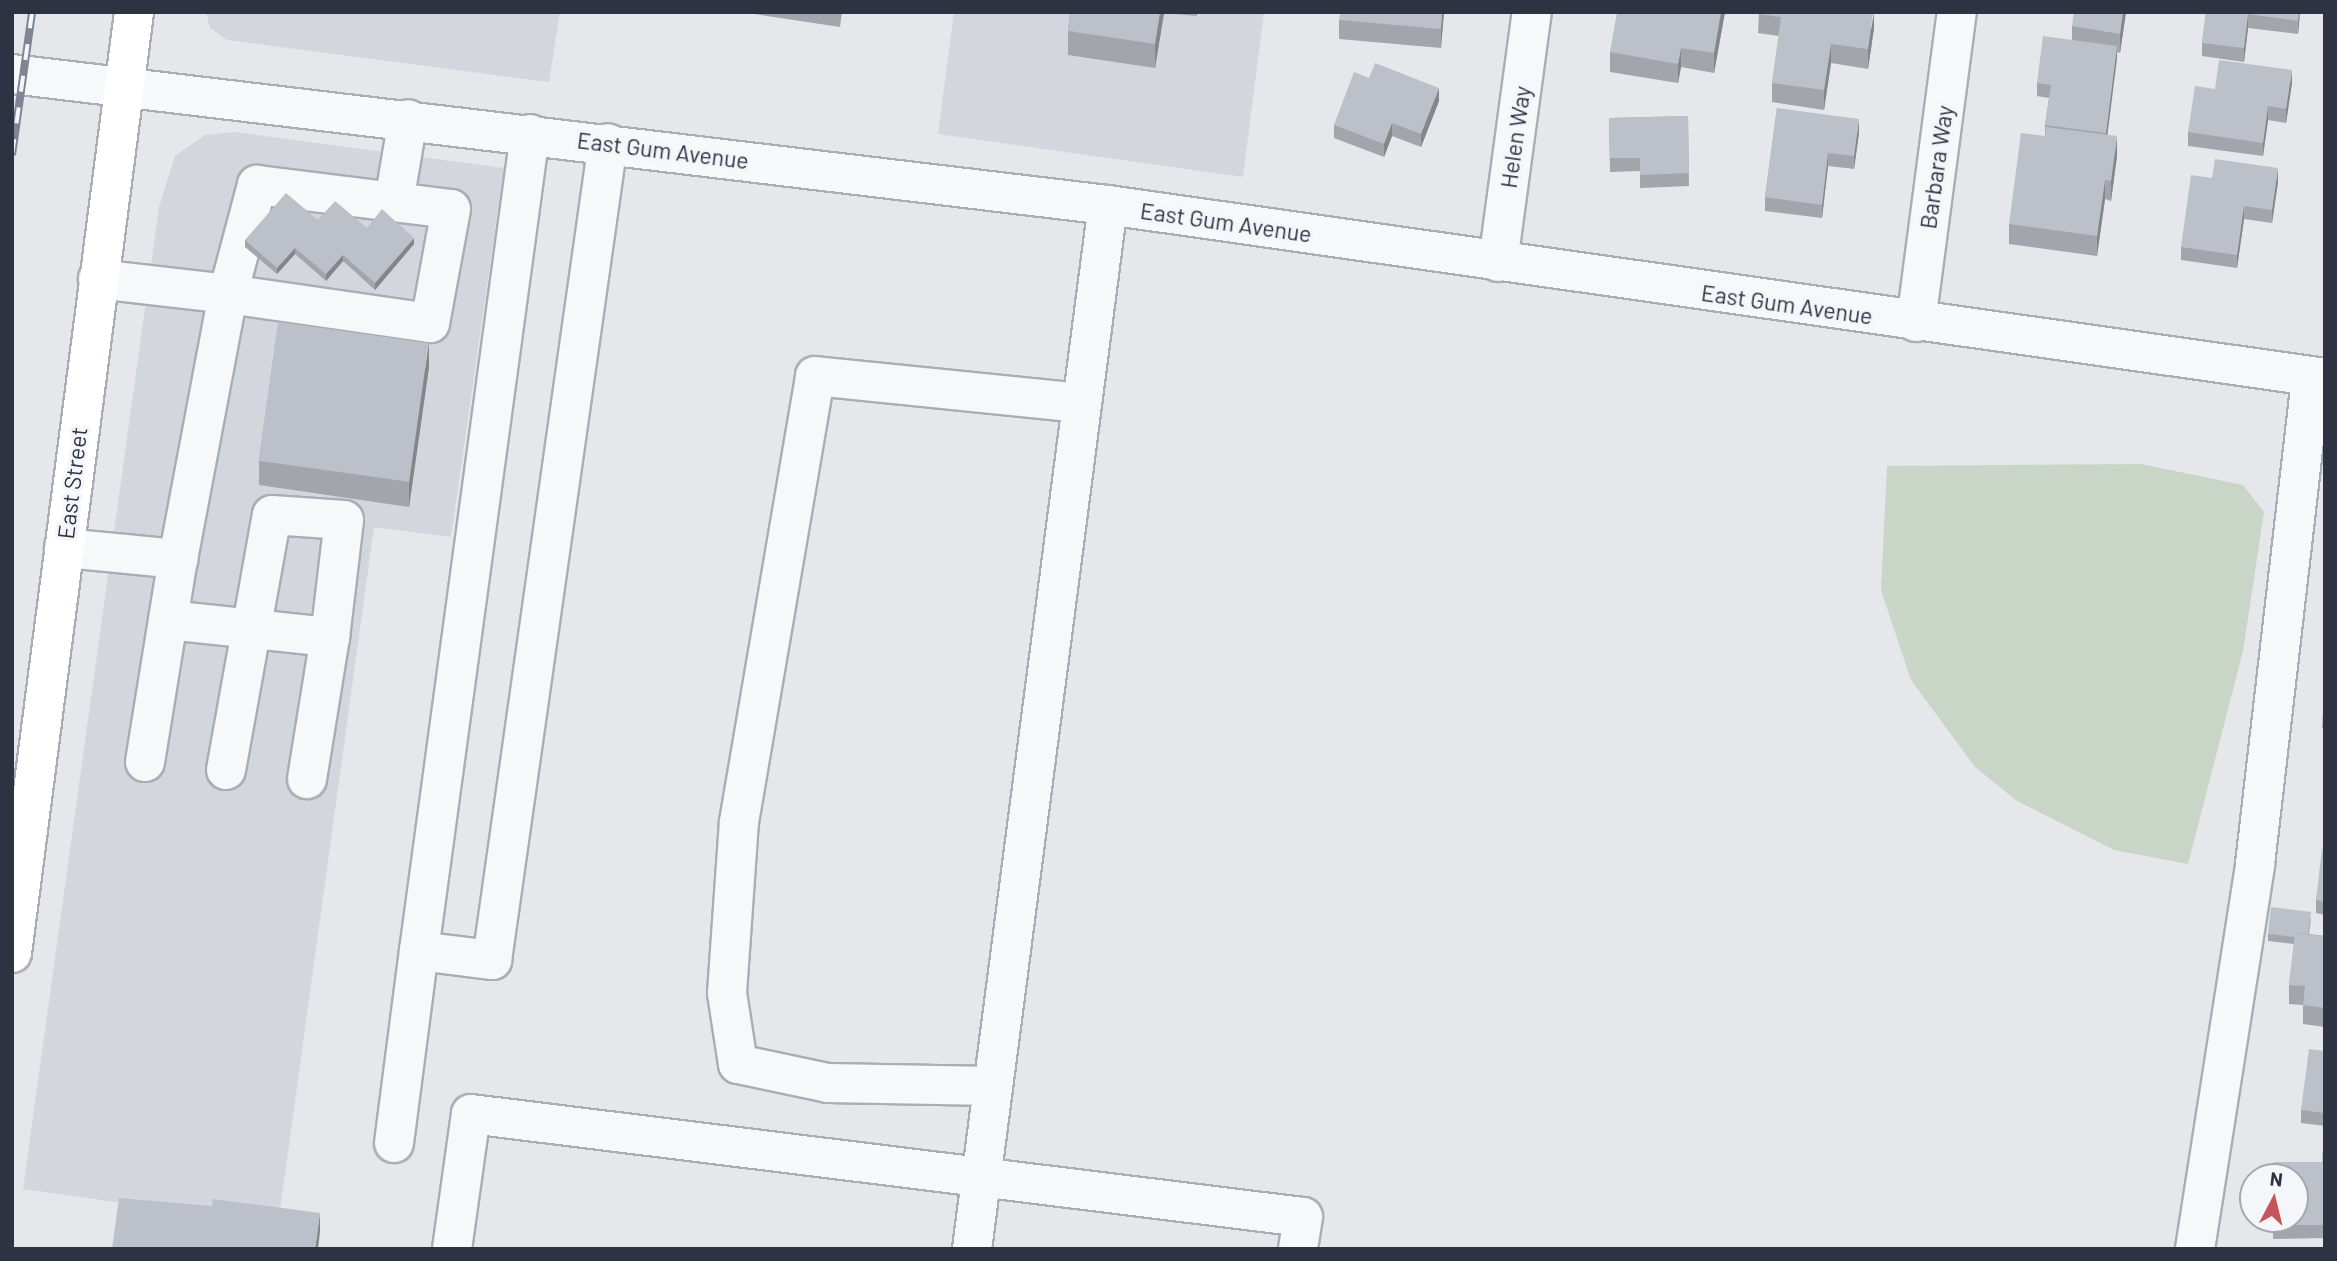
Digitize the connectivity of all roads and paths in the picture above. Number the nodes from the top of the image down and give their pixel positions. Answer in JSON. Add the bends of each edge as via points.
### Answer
{"nodes":[{"id":1,"x":134,"y":12,"type":"edge"},
{"id":2,"x":1532,"y":12,"type":"edge"},
{"id":3,"x":1957,"y":12,"type":"edge"},
{"id":4,"x":12,"y":74,"type":"edge"},
{"id":5,"x":124,"y":85,"type":"junction"},
{"id":6,"x":408,"y":119,"type":"junction"},
{"id":7,"x":530,"y":134,"type":"junction"},
{"id":8,"x":608,"y":143,"type":"junction"},
{"id":9,"x":394,"y":202,"type":"junction"},
{"id":10,"x":1108,"y":205,"type":"junction"},
{"id":11,"x":1498,"y":262,"type":"junction"},
{"id":12,"x":98,"y":279,"type":"junction"},
{"id":13,"x":228,"y":294,"type":"junction"},
{"id":14,"x":1916,"y":322,"type":"junction"},
{"id":15,"x":2318,"y":378,"type":"edge"},
{"id":16,"x":1082,"y":404,"type":"junction"},
{"id":17,"x":64,"y":548,"type":"junction"},
{"id":18,"x":178,"y":559,"type":"junction"},
{"id":19,"x":168,"y":620,"type":"junction"},
{"id":20,"x":249,"y":629,"type":"junction"},
{"id":21,"x":330,"y":637,"type":"junction"},
{"id":22,"x":145,"y":762,"type":"dead end"},
{"id":23,"x":226,"y":770,"type":"dead end"},
{"id":24,"x":307,"y":779,"type":"dead end"},
{"id":25,"x":419,"y":951,"type":"junction"},
{"id":26,"x":12,"y":953,"type":"edge"},
{"id":27,"x":993,"y":1086,"type":"junction"},
{"id":28,"x":394,"y":1143,"type":"dead end"},
{"id":29,"x":982,"y":1173,"type":"junction"},
{"id":30,"x":452,"y":1249,"type":"edge"},
{"id":31,"x":972,"y":1249,"type":"edge"},
{"id":32,"x":1298,"y":1249,"type":"edge"},
{"id":33,"x":2195,"y":1249,"type":"edge"}],
"edges":[{"from":1,"to":5,"type":"main road","name":"East Street"},
{"from":2,"to":11,"type":"street","name":"Helen Way"},
{"from":3,"to":14,"type":"street","name":"Barbara Way"},
{"from":4,"to":5,"type":"street","name":"East Gum Avenue"},
{"from":5,"to":6,"type":"street","name":"East Gum Avenue"},
{"from":5,"to":12,"type":"main road","name":"East Street"},
{"from":6,"to":7,"type":"street","name":"East Gum Avenue"},
{"from":6,"to":9,"type":"street"},
{"from":7,"to":8,"type":"street","name":"East Gum Avenue"},
{"from":7,"to":25,"type":"street"},
{"from":8,"to":10,"type":"street","name":"East Gum Avenue"},
{"from":8,"to":25,"type":"street","via":[[492,960]]},
{"from":9,"to":13,"type":"street","via":[[257,185]]},
{"from":9,"to":13,"type":"street","via":[[451,209],[430,323]]},
{"from":10,"to":11,"type":"street","name":"East Gum Avenue"},
{"from":10,"to":16,"type":"street"},
{"from":11,"to":14,"type":"street","name":"East Gum Avenue"},
{"from":12,"to":13,"type":"street"},
{"from":12,"to":17,"type":"main road","name":"East Street"},
{"from":13,"to":18,"type":"street"},
{"from":14,"to":15,"type":"street","name":"East Gum Avenue"},
{"from":15,"to":33,"type":"street","via":[[2255,864]]},
{"from":16,"to":27,"type":"street"},
{"from":16,"to":27,"type":"street","via":[[815,376],[739,822],[726,993],[738,1064],[828,1083]]},
{"from":17,"to":18,"type":"street"},
{"from":17,"to":26,"type":"main road","name":"East Street"},
{"from":18,"to":19,"type":"street"},
{"from":19,"to":20,"type":"street"},
{"from":19,"to":22,"type":"street"},
{"from":20,"to":21,"type":"street"},
{"from":20,"to":21,"type":"street","via":[[272,515],[344,520]]},
{"from":20,"to":23,"type":"street"},
{"from":21,"to":24,"type":"street"},
{"from":25,"to":28,"type":"street"},
{"from":27,"to":29,"type":"street"},
{"from":29,"to":30,"type":"street","via":[[471,1115]]},
{"from":29,"to":31,"type":"street"},
{"from":29,"to":32,"type":"street","via":[[1303,1217]]}]}
